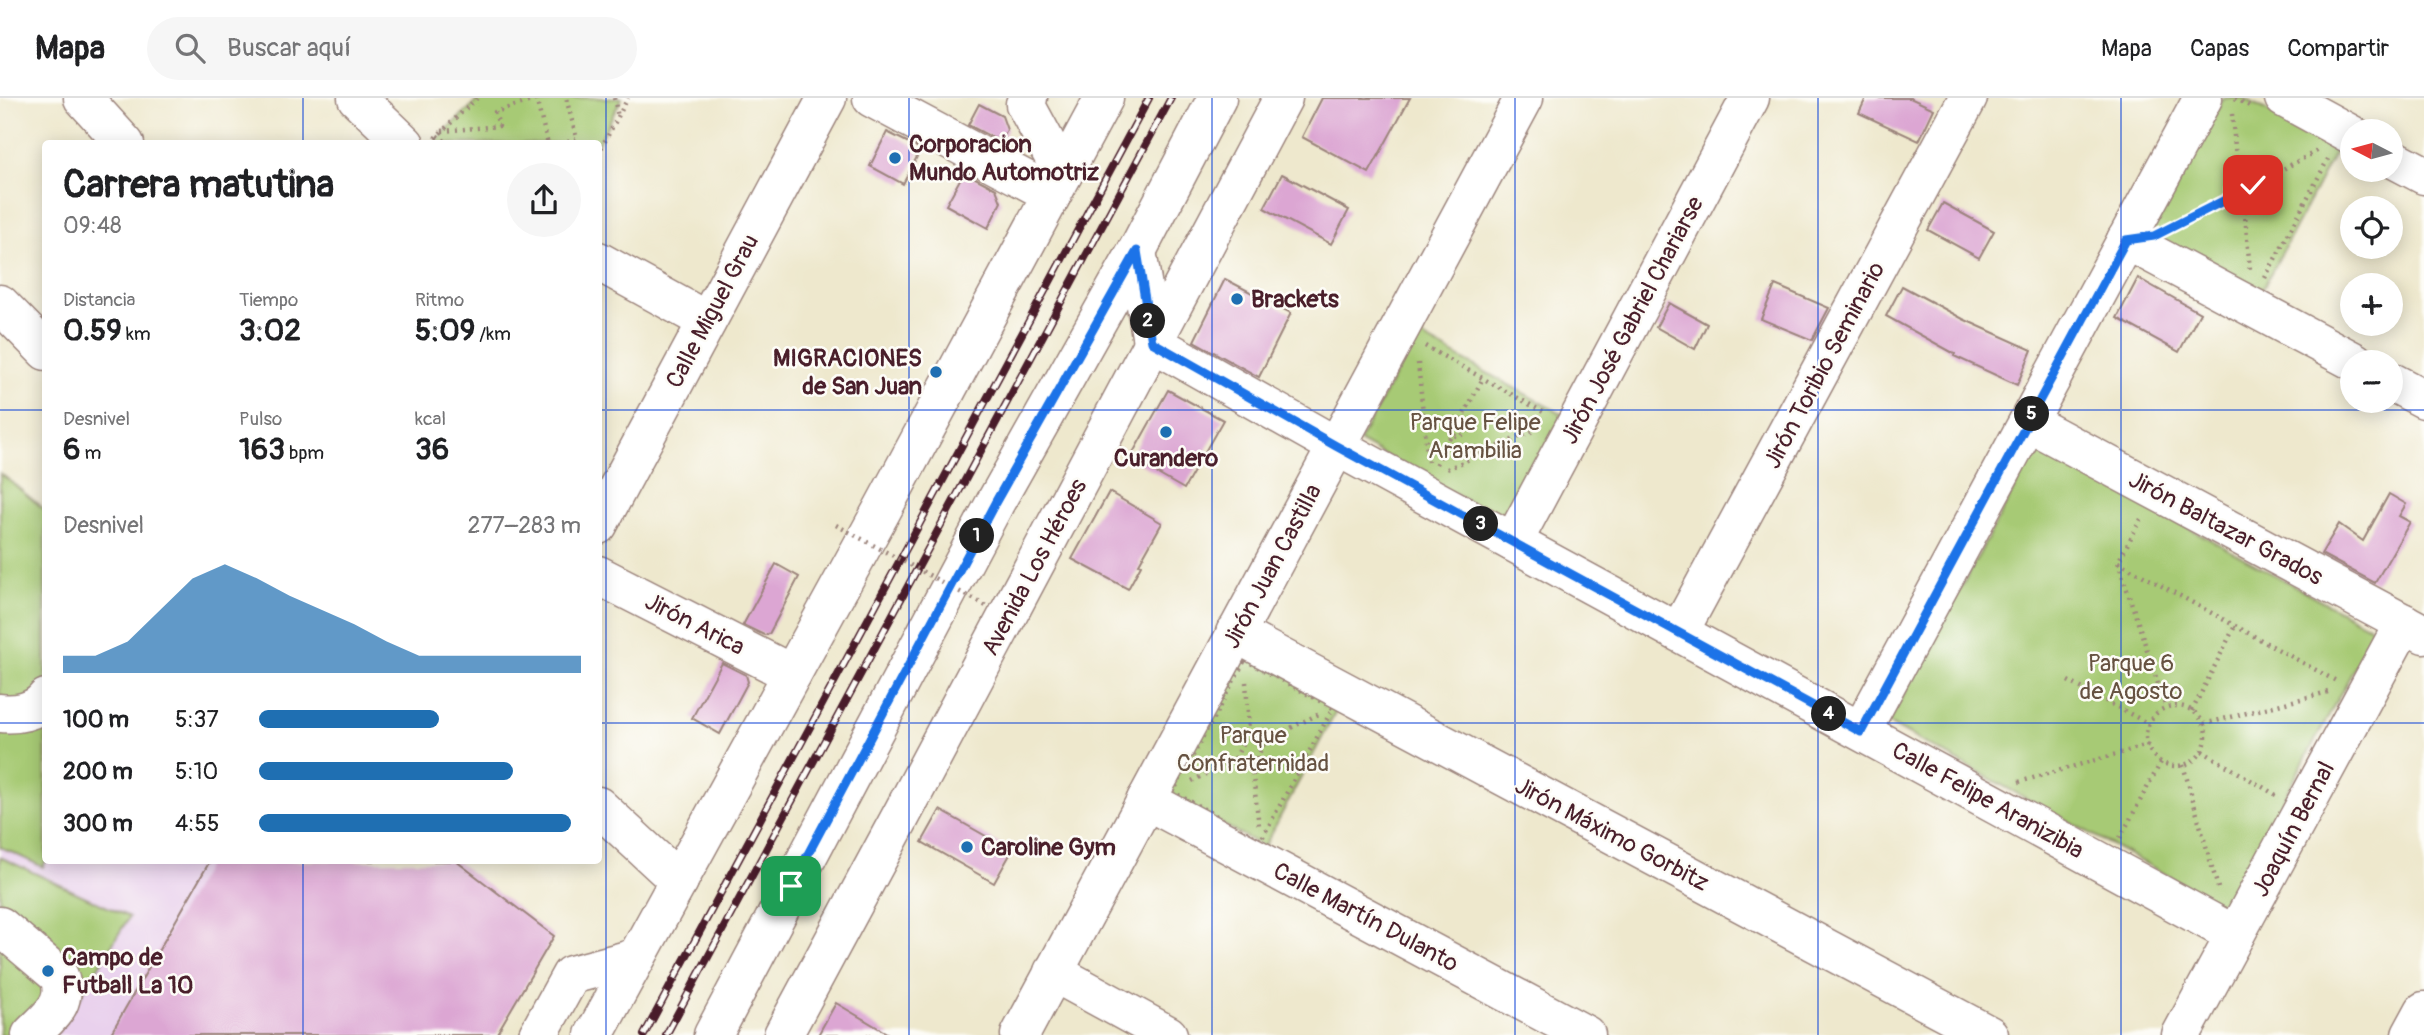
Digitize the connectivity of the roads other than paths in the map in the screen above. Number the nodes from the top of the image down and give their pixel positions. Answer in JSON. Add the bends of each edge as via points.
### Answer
{"nodes":[{"id":1,"x":83,"y":98,"type":"edge"},
{"id":2,"x":357,"y":98,"type":"edge"},
{"id":3,"x":827,"y":98,"type":"edge"},
{"id":4,"x":872,"y":98,"type":"edge"},
{"id":5,"x":1104,"y":98,"type":"edge"},
{"id":6,"x":1217,"y":98,"type":"edge"},
{"id":7,"x":1283,"y":98,"type":"edge"},
{"id":8,"x":1524,"y":98,"type":"edge"},
{"id":9,"x":1750,"y":98,"type":"edge"},
{"id":10,"x":1968,"y":98,"type":"edge"},
{"id":11,"x":1019,"y":100,"type":"edge"},
{"id":12,"x":2271,"y":104,"type":"edge"},
{"id":13,"x":2217,"y":105,"type":"edge"},
{"id":14,"x":121,"y":140,"type":"edge"},
{"id":15,"x":421,"y":140,"type":"edge"},
{"id":16,"x":2337,"y":144,"type":"edge"},
{"id":17,"x":2403,"y":163,"type":"edge"},
{"id":18,"x":2424,"y":175,"type":"edge"},
{"id":19,"x":1057,"y":184,"type":"junction"},
{"id":20,"x":2126,"y":240,"type":"junction"},
{"id":21,"x":1137,"y":251,"type":"junction"},
{"id":22,"x":602,"y":263,"type":"edge"},
{"id":23,"x":0,"y":304,"type":"edge"},
{"id":24,"x":707,"y":321,"type":"junction"},
{"id":25,"x":1152,"y":342,"type":"junction"},
{"id":26,"x":42,"y":347,"type":"edge"},
{"id":27,"x":2340,"y":354,"type":"edge"},
{"id":28,"x":2403,"y":388,"type":"edge"},
{"id":29,"x":2424,"y":399,"type":"edge"},
{"id":30,"x":2028,"y":422,"type":"junction"},
{"id":31,"x":1336,"y":446,"type":"junction"},
{"id":32,"x":602,"y":518,"type":"edge"},
{"id":33,"x":1513,"y":542,"type":"junction"},
{"id":34,"x":602,"y":577,"type":"edge"},
{"id":35,"x":2414,"y":629,"type":"edge"},
{"id":36,"x":1679,"y":632,"type":"junction"},
{"id":37,"x":1236,"y":634,"type":"junction"},
{"id":38,"x":792,"y":674,"type":"junction"},
{"id":39,"x":42,"y":703,"type":"edge"},
{"id":40,"x":0,"y":713,"type":"edge"},
{"id":41,"x":1861,"y":732,"type":"junction"},
{"id":42,"x":1146,"y":800,"type":"junction"},
{"id":43,"x":602,"y":810,"type":"edge"},
{"id":44,"x":679,"y":881,"type":"junction"},
{"id":45,"x":0,"y":926,"type":"edge"},
{"id":46,"x":2235,"y":935,"type":"junction"},
{"id":47,"x":635,"y":958,"type":"junction"},
{"id":48,"x":1053,"y":972,"type":"junction"},
{"id":49,"x":2424,"y":1012,"type":"edge"},
{"id":50,"x":31,"y":1035,"type":"edge"},
{"id":51,"x":538,"y":1035,"type":"edge"},
{"id":52,"x":594,"y":1035,"type":"edge"},
{"id":53,"x":713,"y":1035,"type":"edge"},
{"id":54,"x":783,"y":1035,"type":"edge"},
{"id":55,"x":1020,"y":1035,"type":"edge"},
{"id":56,"x":1168,"y":1035,"type":"edge"},
{"id":57,"x":1586,"y":1035,"type":"edge"},
{"id":58,"x":1989,"y":1035,"type":"edge"},
{"id":59,"x":2181,"y":1035,"type":"edge"},
{"id":60,"x":2411,"y":1035,"type":"edge"}],
"edges":[{"from":1,"to":14,"type":"street"},
{"from":2,"to":15,"type":"street"},
{"from":3,"to":24,"type":"street","name":"Calle Miguel Grau"},
{"from":4,"to":19,"type":"street"},
{"from":5,"to":19,"type":"street"},
{"from":6,"to":21,"type":"street"},
{"from":7,"to":25,"type":"street","name":"Avenida Los Héroes"},
{"from":8,"to":31,"type":"street","name":"Jirón Juan Castilla","via":[[1407,336]]},
{"from":9,"to":33,"type":"street","name":"Jirón José Gabriel Chariarse","via":[[1566,424]]},
{"from":10,"to":36,"type":"street","name":"Jirón Toribio Seminario"},
{"from":11,"to":19,"type":"street"},
{"from":12,"to":16,"type":"street"},
{"from":13,"to":20,"type":"street"},
{"from":17,"to":18,"type":"street"},
{"from":19,"to":38,"type":"street"},
{"from":20,"to":27,"type":"street"},
{"from":20,"to":30,"type":"street"},
{"from":21,"to":25,"type":"street"},
{"from":21,"to":53,"type":"street","via":[[989,515]]},
{"from":22,"to":24,"type":"street"},
{"from":23,"to":26,"type":"street"},
{"from":24,"to":32,"type":"street","name":"Calle Miguel Grau"},
{"from":25,"to":31,"type":"street","name":"Calle Felipe Aranizibia"},
{"from":25,"to":54,"type":"street","name":"Avenida Los Héroes"},
{"from":28,"to":29,"type":"street"},
{"from":30,"to":35,"type":"street","name":"Jirón Baltazar Grados"},
{"from":30,"to":41,"type":"street"},
{"from":31,"to":33,"type":"street","name":"Calle Felipe Aranizibia"},
{"from":31,"to":37,"type":"street","name":"Jirón Juan Castilla"},
{"from":33,"to":36,"type":"street","name":"Calle Felipe Aranizibia"},
{"from":34,"to":38,"type":"street","name":"Jirón Arica"},
{"from":35,"to":46,"type":"street","name":"Joaquín Bernal"},
{"from":36,"to":41,"type":"street","name":"Calle Felipe Aranizibia"},
{"from":37,"to":42,"type":"street","name":"Jirón Juan Castilla"},
{"from":37,"to":58,"type":"street","name":"Jirón Máximo Gorbitz","via":[[1338,699]]},
{"from":38,"to":44,"type":"street"},
{"from":39,"to":40,"type":"street","via":[[16,715]]},
{"from":41,"to":46,"type":"street","name":"Calle Felipe Aranizibia"},
{"from":42,"to":48,"type":"street","name":"Jirón Juan Castilla"},
{"from":42,"to":57,"type":"street","name":"Calle Martín Dulanto","via":[[1257,848]]},
{"from":43,"to":44,"type":"street"},
{"from":44,"to":47,"type":"street"},
{"from":45,"to":50,"type":"street","via":[[59,976],[63,988],[60,1005]]},
{"from":46,"to":59,"type":"street","name":"Joaquín Bernal"},
{"from":47,"to":51,"type":"street","via":[[571,975]]},
{"from":47,"to":52,"type":"street"},
{"from":48,"to":55,"type":"street","name":"Jirón Juan Castilla"},
{"from":48,"to":56,"type":"street"},
{"from":49,"to":60,"type":"street"}]}
